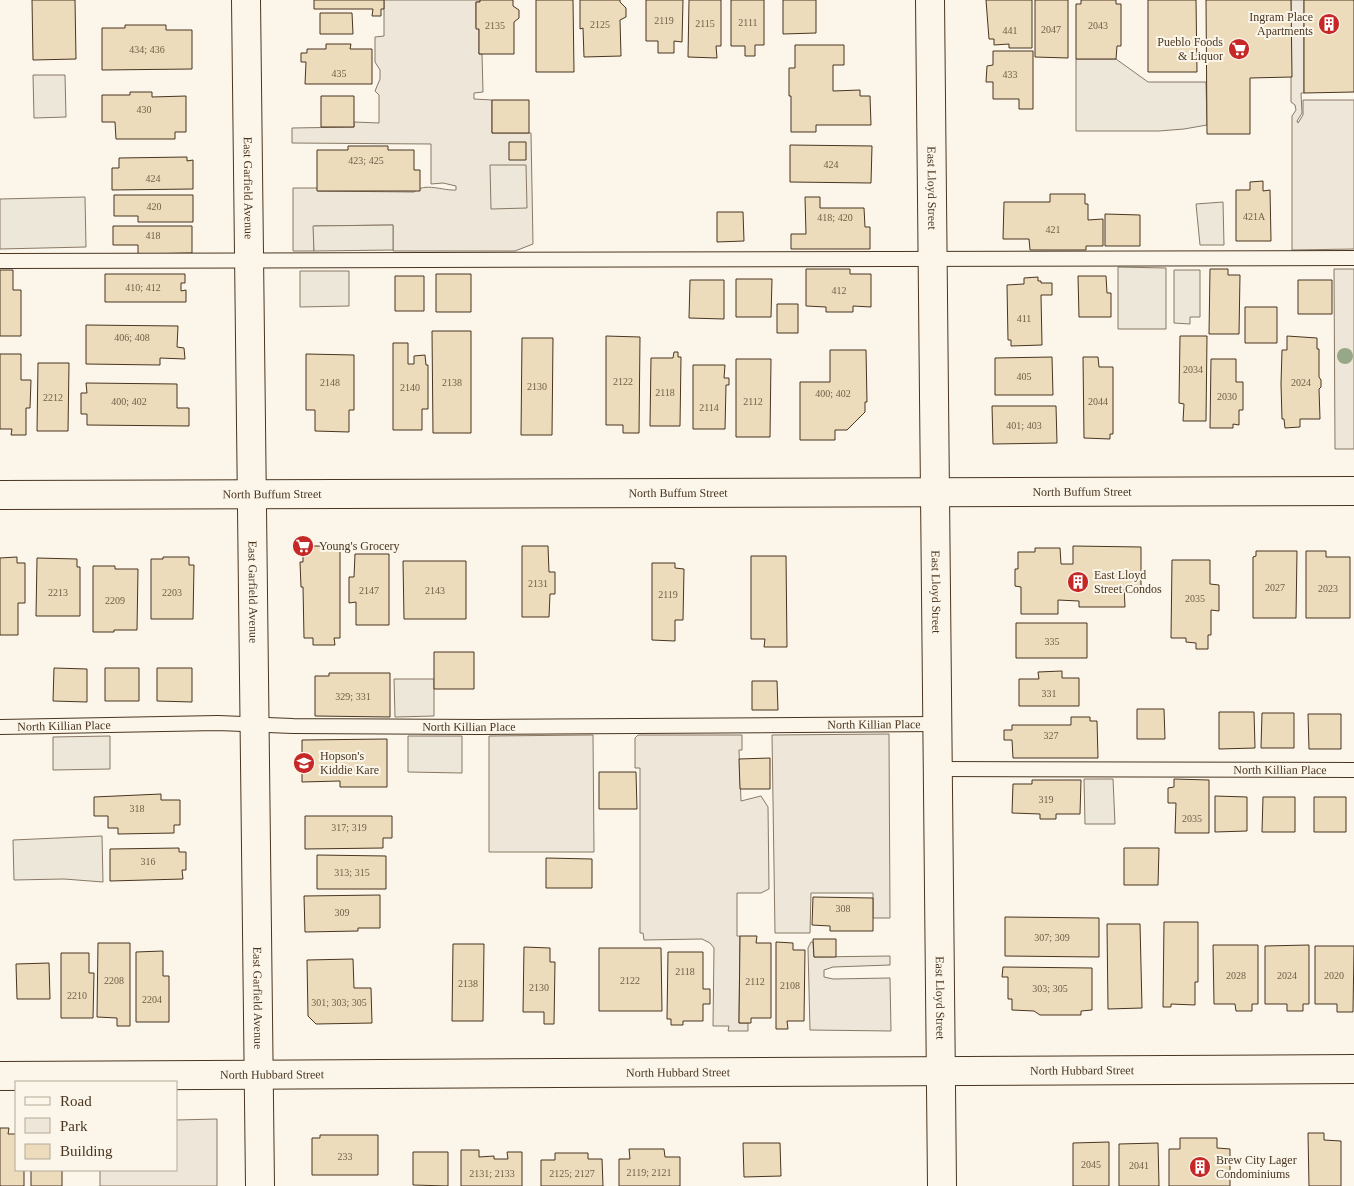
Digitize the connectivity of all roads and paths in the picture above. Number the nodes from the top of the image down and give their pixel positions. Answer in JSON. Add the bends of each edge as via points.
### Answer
{"nodes":[{"id":1,"x":246,"y":0,"type":"edge"},
{"id":2,"x":930,"y":0,"type":"edge"},
{"id":3,"x":1354,"y":258,"type":"edge"},
{"id":4,"x":932,"y":259,"type":"junction"},
{"id":5,"x":0,"y":260,"type":"edge"},
{"id":6,"x":249,"y":260,"type":"junction"},
{"id":7,"x":1354,"y":491,"type":"edge"},
{"id":8,"x":935,"y":492,"type":"junction"},
{"id":9,"x":252,"y":494,"type":"junction"},
{"id":10,"x":0,"y":495,"type":"edge"},
{"id":11,"x":937,"y":724,"type":"junction"},
{"id":12,"x":255,"y":725,"type":"junction"},
{"id":13,"x":0,"y":727,"type":"edge"},
{"id":14,"x":938,"y":769,"type":"junction"},
{"id":15,"x":1354,"y":770,"type":"edge"},
{"id":16,"x":1354,"y":1069,"type":"edge"},
{"id":17,"x":941,"y":1071,"type":"junction"},
{"id":18,"x":259,"y":1074,"type":"junction"},
{"id":19,"x":0,"y":1076,"type":"edge"},
{"id":20,"x":260,"y":1186,"type":"edge"},
{"id":21,"x":942,"y":1186,"type":"edge"}],
"edges":[{"from":1,"to":6,"type":"street","name":"East Garfield Avenue"},
{"from":2,"to":4,"type":"street","name":"East Lloyd Street"},
{"from":3,"to":4,"type":"lane"},
{"from":4,"to":6,"type":"lane"},
{"from":4,"to":8,"type":"street","name":"East Lloyd Street"},
{"from":5,"to":6,"type":"lane"},
{"from":6,"to":9,"type":"street","name":"East Garfield Avenue"},
{"from":7,"to":8,"type":"street","name":"North Buffum Street"},
{"from":8,"to":9,"type":"street","name":"North Buffum Street"},
{"from":8,"to":11,"type":"street","name":"East Lloyd Street"},
{"from":9,"to":10,"type":"street","name":"North Buffum Street"},
{"from":9,"to":12,"type":"street","name":"East Garfield Avenue"},
{"from":11,"to":12,"type":"lane","name":"North Killian Place"},
{"from":11,"to":14,"type":"street","name":"East Lloyd Street"},
{"from":12,"to":13,"type":"lane","name":"North Killian Place"},
{"from":12,"to":18,"type":"street","name":"East Garfield Avenue"},
{"from":14,"to":15,"type":"lane","name":"North Killian Place"},
{"from":14,"to":17,"type":"street","name":"East Lloyd Street"},
{"from":16,"to":17,"type":"street","name":"North Hubbard Street"},
{"from":17,"to":18,"type":"street","name":"North Hubbard Street"},
{"from":17,"to":21,"type":"street","name":"East Lloyd Street"},
{"from":18,"to":19,"type":"street","name":"North Hubbard Street"},
{"from":18,"to":20,"type":"street","name":"East Garfield Avenue"}]}
